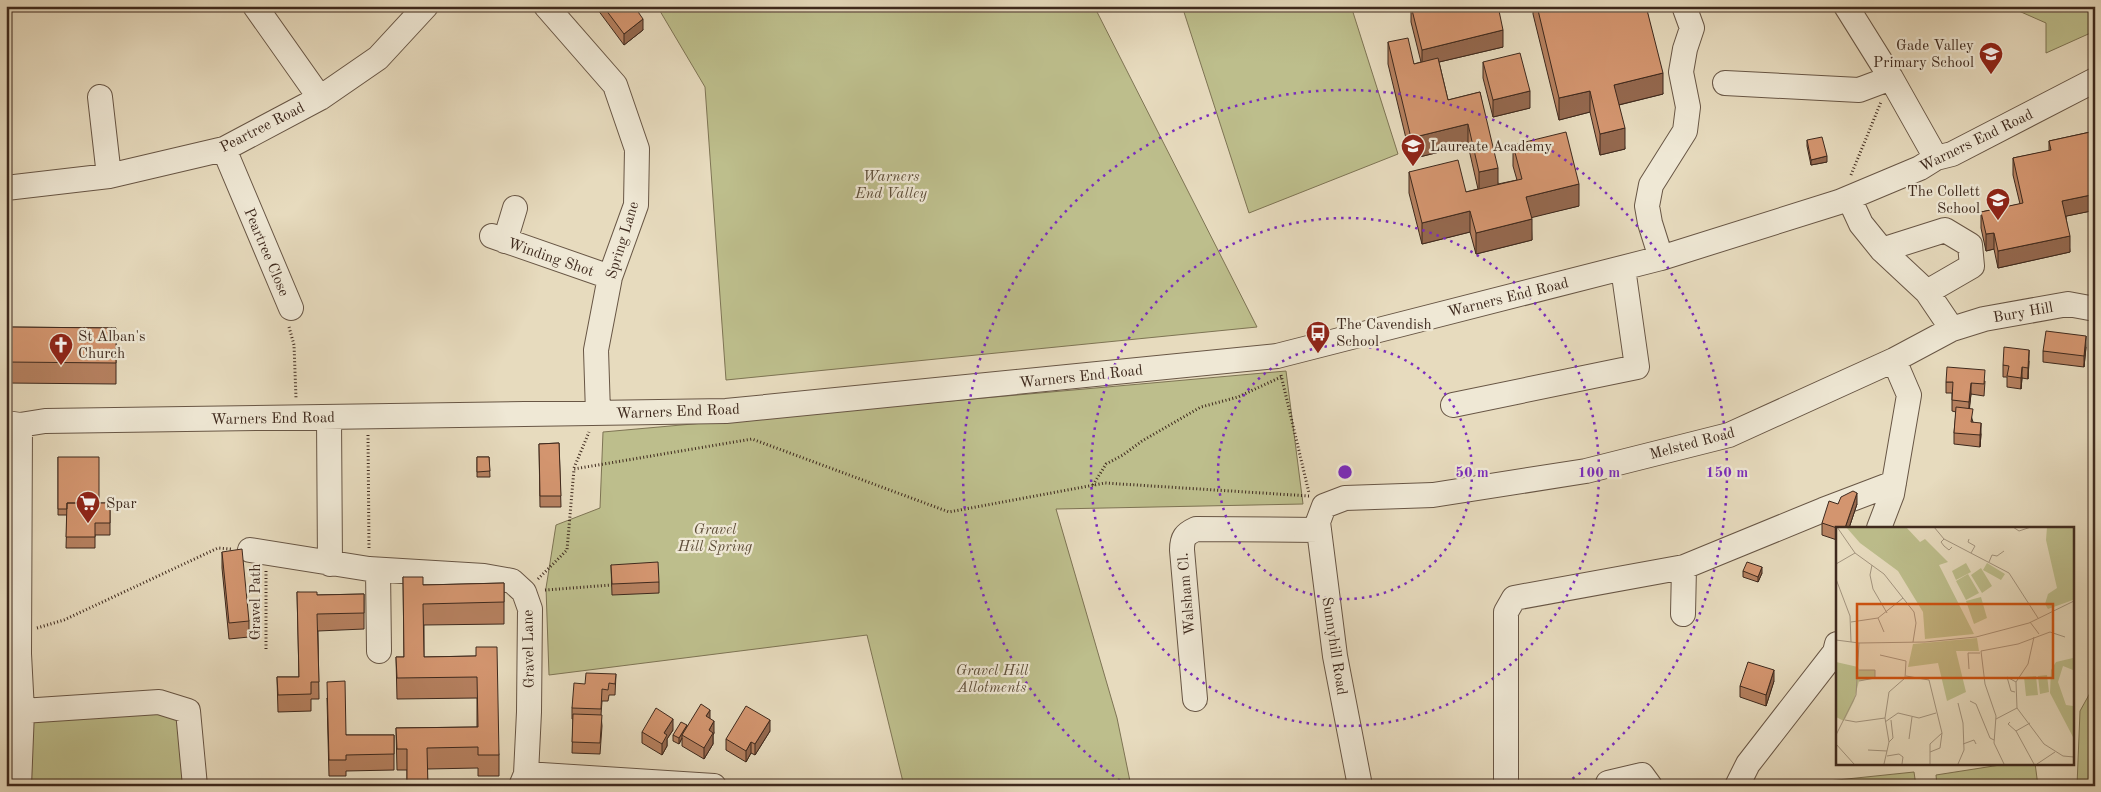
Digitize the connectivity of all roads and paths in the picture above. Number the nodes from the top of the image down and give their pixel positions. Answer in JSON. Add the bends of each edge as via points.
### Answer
{"nodes":[{"id":1,"x":255,"y":6,"type":"edge"},
{"id":2,"x":426,"y":6,"type":"edge"},
{"id":3,"x":546,"y":6,"type":"edge"},
{"id":4,"x":1684,"y":6,"type":"edge"},
{"id":5,"x":1764,"y":6,"type":"edge"},
{"id":6,"x":1847,"y":7,"type":"edge"},
{"id":7,"x":1891,"y":78,"type":"junction"},
{"id":8,"x":2095,"y":80,"type":"edge"},
{"id":9,"x":1725,"y":83,"type":"dead end"},
{"id":10,"x":100,"y":97,"type":"dead end"},
{"id":11,"x":320,"y":98,"type":"junction"},
{"id":12,"x":224,"y":149,"type":"junction"},
{"id":13,"x":1936,"y":158,"type":"junction"},
{"id":14,"x":109,"y":176,"type":"junction"},
{"id":15,"x":6,"y":188,"type":"edge"},
{"id":16,"x":1844,"y":200,"type":"junction"},
{"id":17,"x":515,"y":208,"type":"dead end"},
{"id":18,"x":1882,"y":250,"type":"junction"},
{"id":19,"x":1661,"y":258,"type":"junction"},
{"id":20,"x":1623,"y":268,"type":"junction"},
{"id":21,"x":610,"y":277,"type":"junction"},
{"id":22,"x":1927,"y":292,"type":"junction"},
{"id":23,"x":291,"y":308,"type":"joint"},
{"id":24,"x":2095,"y":309,"type":"edge"},
{"id":25,"x":1952,"y":329,"type":"junction"},
{"id":26,"x":1894,"y":360,"type":"junction"},
{"id":27,"x":1279,"y":367,"type":"junction"},
{"id":28,"x":1453,"y":405,"type":"dead end"},
{"id":29,"x":598,"y":413,"type":"junction"},
{"id":30,"x":368,"y":417,"type":"junction"},
{"id":31,"x":296,"y":418,"type":"junction"},
{"id":32,"x":329,"y":418,"type":"junction"},
{"id":33,"x":13,"y":424,"type":"edge"},
{"id":34,"x":574,"y":469,"type":"junction"},
{"id":35,"x":1894,"y":483,"type":"junction"},
{"id":36,"x":13,"y":486,"type":"edge"},
{"id":37,"x":1092,"y":486,"type":"junction"},
{"id":38,"x":1316,"y":501,"type":"junction"},
{"id":39,"x":1879,"y":527,"type":"edge"},
{"id":40,"x":1319,"y":530,"type":"junction"},
{"id":41,"x":258,"y":552,"type":"junction"},
{"id":42,"x":13,"y":561,"type":"edge"},
{"id":43,"x":330,"y":564,"type":"junction"},
{"id":44,"x":1684,"y":567,"type":"junction"},
{"id":45,"x":374,"y":569,"type":"junction"},
{"id":46,"x":612,"y":585,"type":"edge"},
{"id":47,"x":524,"y":592,"type":"junction"},
{"id":48,"x":1684,"y":614,"type":"dead end"},
{"id":49,"x":20,"y":632,"type":"junction"},
{"id":50,"x":1836,"y":648,"type":"edge"},
{"id":51,"x":266,"y":651,"type":"dead end"},
{"id":52,"x":379,"y":651,"type":"dead end"},
{"id":53,"x":1194,"y":699,"type":"dead end"},
{"id":54,"x":22,"y":711,"type":"junction"},
{"id":55,"x":523,"y":780,"type":"edge"},
{"id":56,"x":20,"y":786,"type":"edge"},
{"id":57,"x":195,"y":786,"type":"edge"},
{"id":58,"x":714,"y":786,"type":"edge"},
{"id":59,"x":1360,"y":786,"type":"edge"},
{"id":60,"x":1506,"y":786,"type":"edge"},
{"id":61,"x":1609,"y":786,"type":"edge"},
{"id":62,"x":1650,"y":786,"type":"edge"},
{"id":63,"x":1737,"y":786,"type":"edge"}],
"edges":[{"from":1,"to":11,"type":"street"},
{"from":2,"to":11,"type":"street","name":"Peartree Road","via":[[378,58]]},
{"from":3,"to":21,"type":"street","name":"Spring Lane","via":[[615,85],[637,149],[636,205]]},
{"from":4,"to":19,"type":"street","via":[[1692,28],[1681,72],[1688,107],[1685,130],[1651,185],[1647,206]]},
{"from":5,"to":6,"type":"path","via":[[1764,10]]},
{"from":6,"to":7,"type":"street"},
{"from":7,"to":9,"type":"street","via":[[1859,90]]},
{"from":7,"to":13,"type":"street"},
{"from":7,"to":16,"type":"path"},
{"from":8,"to":13,"type":"street","name":"Warners End Road","via":[[1952,154]]},
{"from":10,"to":14,"type":"street"},
{"from":11,"to":12,"type":"street","name":"Peartree Road"},
{"from":12,"to":14,"type":"street","name":"Peartree Road"},
{"from":12,"to":23,"type":"street","name":"Peartree Close"},
{"from":13,"to":16,"type":"street","name":"Warners End Road"},
{"from":14,"to":15,"type":"street","name":"Peartree Road"},
{"from":16,"to":18,"type":"street"},
{"from":16,"to":19,"type":"street","name":"Warners End Road"},
{"from":17,"to":21,"type":"street","name":"Winding Shot","via":[[498,238]]},
{"from":18,"to":22,"type":"street"},
{"from":18,"to":22,"type":"street","via":[[1945,230],[1970,245],[1972,266]]},
{"from":19,"to":20,"type":"street","name":"Warners End Road"},
{"from":20,"to":27,"type":"street","name":"Warners End Road"},
{"from":20,"to":28,"type":"street","via":[[1637,367]]},
{"from":21,"to":29,"type":"street","name":"Spring Lane","via":[[596,350]]},
{"from":22,"to":25,"type":"street"},
{"from":23,"to":31,"type":"path","name":"Peartree Close","via":[[287,320],[294,345]]},
{"from":24,"to":25,"type":"street","name":"Bury Hill","via":[[2068,304],[1984,318]]},
{"from":25,"to":26,"type":"street","name":"Melsted Road"},
{"from":26,"to":35,"type":"street","via":[[1909,395]]},
{"from":26,"to":38,"type":"street","name":"Melsted Road","via":[[1729,435],[1586,471],[1433,495]]},
{"from":27,"to":29,"type":"street","name":"Warners End Road","via":[[726,411]]},
{"from":27,"to":37,"type":"path","via":[[1238,397],[1201,407],[1142,441],[1106,464]]},
{"from":27,"to":38,"type":"path"},
{"from":29,"to":30,"type":"street","name":"Warners End Road"},
{"from":29,"to":34,"type":"path"},
{"from":30,"to":32,"type":"street","name":"Warners End Road"},
{"from":30,"to":45,"type":"path"},
{"from":31,"to":32,"type":"street","name":"Warners End Road"},
{"from":31,"to":33,"type":"street","name":"Warners End Road"},
{"from":32,"to":43,"type":"street"},
{"from":33,"to":36,"type":"street"},
{"from":34,"to":37,"type":"path","via":[[752,439],[948,512]]},
{"from":34,"to":47,"type":"path","via":[[567,550]]},
{"from":35,"to":39,"type":"street"},
{"from":35,"to":44,"type":"street"},
{"from":36,"to":42,"type":"street"},
{"from":37,"to":38,"type":"path","via":[[1105,483]]},
{"from":38,"to":40,"type":"street","name":"Sunnyhill Road"},
{"from":40,"to":53,"type":"street","name":"Walsham Cl.","via":[[1196,530],[1182,540]]},
{"from":40,"to":59,"type":"street","name":"Sunnyhill Road","via":[[1335,656]]},
{"from":41,"to":43,"type":"street","name":"Gravel Lane"},
{"from":41,"to":49,"type":"path","via":[[218,548],[64,620]]},
{"from":41,"to":51,"type":"path","name":"Gravel Path"},
{"from":42,"to":49,"type":"street"},
{"from":43,"to":45,"type":"street","name":"Gravel Lane"},
{"from":44,"to":48,"type":"street"},
{"from":44,"to":60,"type":"street","via":[[1514,598],[1506,612]]},
{"from":45,"to":47,"type":"street","name":"Gravel Lane","via":[[501,578],[512,581]]},
{"from":45,"to":52,"type":"street"},
{"from":46,"to":47,"type":"path"},
{"from":47,"to":55,"type":"street","name":"Gravel Lane","via":[[530,609],[529,712]]},
{"from":49,"to":54,"type":"street"},
{"from":50,"to":63,"type":"street","via":[[1748,764]]},
{"from":54,"to":56,"type":"street"},
{"from":54,"to":57,"type":"street","via":[[159,702],[188,711]]},
{"from":55,"to":58,"type":"street"},
{"from":61,"to":62,"type":"street","via":[[1608,783],[1642,775]]}]}
